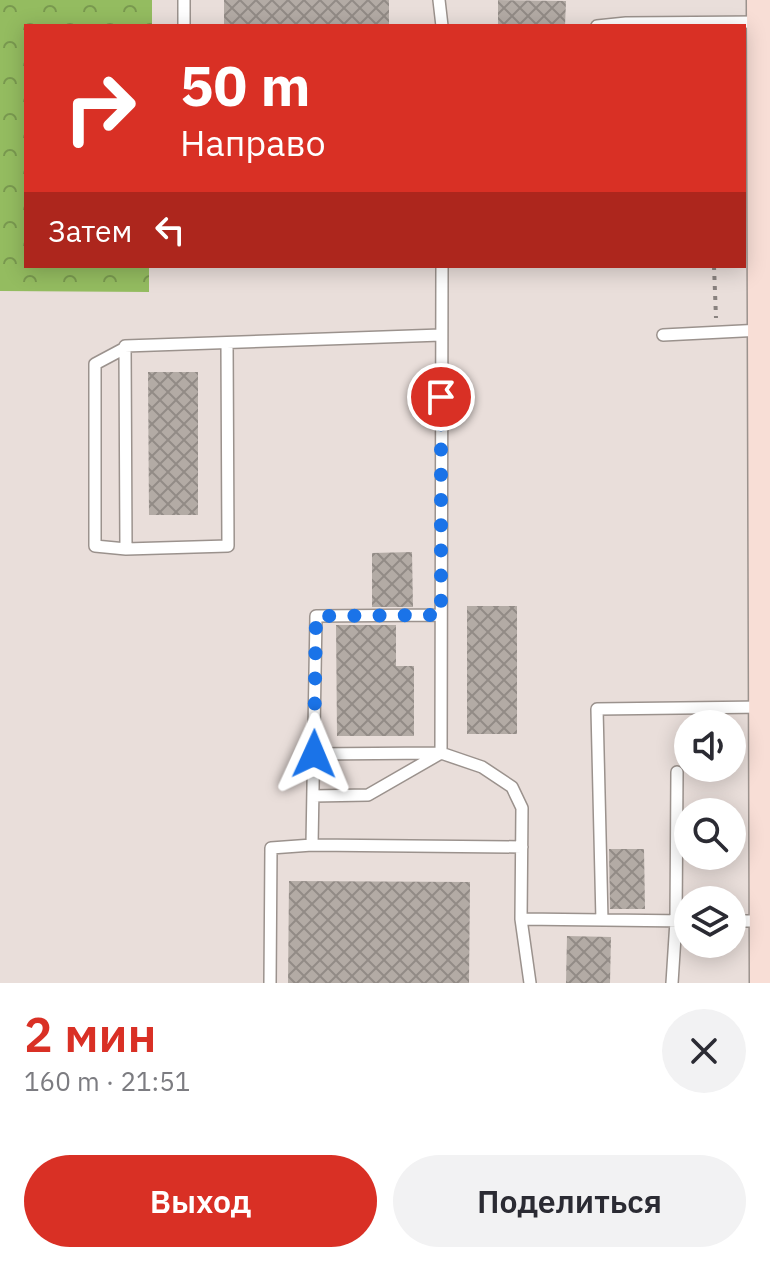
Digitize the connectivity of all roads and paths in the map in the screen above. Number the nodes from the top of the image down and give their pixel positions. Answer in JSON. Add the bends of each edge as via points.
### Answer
{"nodes":[{"id":1,"x":184,"y":0,"type":"edge"},
{"id":2,"x":439,"y":0,"type":"edge"},
{"id":3,"x":762,"y":11,"type":"edge"},
{"id":4,"x":184,"y":24,"type":"edge"},
{"id":5,"x":442,"y":24,"type":"edge"},
{"id":6,"x":616,"y":24,"type":"edge"},
{"id":7,"x":766,"y":254,"type":"edge"},
{"id":8,"x":442,"y":268,"type":"edge"},
{"id":9,"x":714,"y":268,"type":"edge"},
{"id":10,"x":763,"y":330,"type":"junction"},
{"id":11,"x":716,"y":333,"type":"junction"},
{"id":12,"x":441,"y":335,"type":"junction"},
{"id":13,"x":663,"y":335,"type":"dead end"},
{"id":14,"x":227,"y":343,"type":"junction"},
{"id":15,"x":125,"y":348,"type":"junction"},
{"id":16,"x":126,"y":549,"type":"junction"},
{"id":17,"x":441,"y":615,"type":"junction"},
{"id":18,"x":765,"y":707,"type":"junction"},
{"id":19,"x":767,"y":752,"type":"edge"},
{"id":20,"x":441,"y":753,"type":"junction"},
{"id":21,"x":314,"y":754,"type":"junction"},
{"id":22,"x":677,"y":782,"type":"edge"},
{"id":23,"x":313,"y":796,"type":"junction"},
{"id":24,"x":312,"y":845,"type":"junction"},
{"id":25,"x":522,"y":847,"type":"junction"},
{"id":26,"x":767,"y":860,"type":"edge"},
{"id":27,"x":681,"y":886,"type":"edge"},
{"id":28,"x":521,"y":919,"type":"junction"},
{"id":29,"x":602,"y":920,"type":"junction"},
{"id":30,"x":674,"y":921,"type":"edge"},
{"id":31,"x":746,"y":921,"type":"edge"},
{"id":32,"x":764,"y":921,"type":"junction"},
{"id":33,"x":676,"y":958,"type":"edge"},
{"id":34,"x":270,"y":983,"type":"edge"},
{"id":35,"x":530,"y":983,"type":"edge"},
{"id":36,"x":672,"y":983,"type":"edge"},
{"id":37,"x":765,"y":983,"type":"edge"}],
"edges":[{"from":1,"to":4,"type":"lane"},
{"from":2,"to":5,"type":"lane"},
{"from":3,"to":6,"type":"lane"},
{"from":3,"to":7,"type":"street"},
{"from":7,"to":10,"type":"street"},
{"from":8,"to":12,"type":"lane"},
{"from":9,"to":11,"type":"path"},
{"from":10,"to":11,"type":"lane"},
{"from":10,"to":18,"type":"street"},
{"from":11,"to":13,"type":"lane"},
{"from":12,"to":14,"type":"lane"},
{"from":12,"to":17,"type":"lane"},
{"from":14,"to":15,"type":"lane"},
{"from":14,"to":16,"type":"lane","via":[[228,546]]},
{"from":15,"to":16,"type":"lane"},
{"from":15,"to":16,"type":"lane","via":[[95,364],[95,546]]},
{"from":17,"to":20,"type":"lane"},
{"from":17,"to":21,"type":"lane","via":[[316,616]]},
{"from":18,"to":19,"type":"street"},
{"from":18,"to":29,"type":"lane","via":[[597,709]]},
{"from":19,"to":26,"type":"street"},
{"from":20,"to":21,"type":"lane"},
{"from":20,"to":23,"type":"lane","via":[[368,795]]},
{"from":20,"to":25,"type":"lane","via":[[482,767],[512,787],[522,808]]},
{"from":21,"to":23,"type":"lane"},
{"from":22,"to":27,"type":"lane"},
{"from":23,"to":24,"type":"lane"},
{"from":24,"to":25,"type":"lane"},
{"from":24,"to":34,"type":"lane","via":[[271,848]]},
{"from":25,"to":28,"type":"lane"},
{"from":26,"to":32,"type":"street"},
{"from":28,"to":29,"type":"lane"},
{"from":28,"to":35,"type":"lane"},
{"from":29,"to":30,"type":"lane"},
{"from":31,"to":32,"type":"lane"},
{"from":32,"to":37,"type":"street"},
{"from":33,"to":36,"type":"lane"}]}
